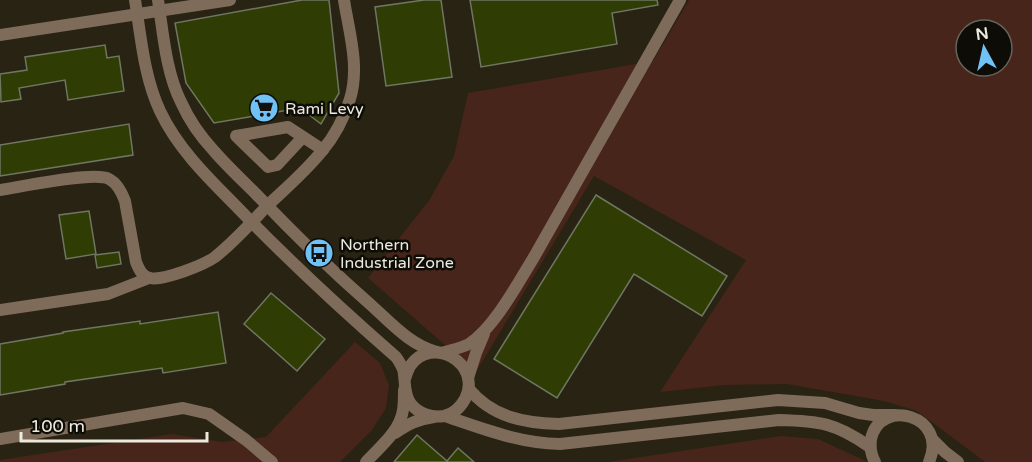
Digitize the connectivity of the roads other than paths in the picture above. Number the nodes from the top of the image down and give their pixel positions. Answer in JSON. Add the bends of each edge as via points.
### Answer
{"nodes":[{"id":1,"x":135,"y":0,"type":"edge"},
{"id":2,"x":230,"y":0,"type":"edge"},
{"id":3,"x":344,"y":0,"type":"edge"},
{"id":4,"x":680,"y":0,"type":"edge"},
{"id":5,"x":159,"y":5,"type":"edge"},
{"id":6,"x":138,"y":14,"type":"junction"},
{"id":7,"x":0,"y":35,"type":"edge"},
{"id":8,"x":303,"y":137,"type":"junction"},
{"id":9,"x":323,"y":150,"type":"junction"},
{"id":10,"x":0,"y":190,"type":"edge"},
{"id":11,"x":267,"y":206,"type":"junction"},
{"id":12,"x":252,"y":223,"type":"junction"},
{"id":13,"x":149,"y":278,"type":"junction"},
{"id":14,"x":0,"y":310,"type":"edge"},
{"id":15,"x":487,"y":327,"type":"junction"},
{"id":16,"x":440,"y":353,"type":"junction"},
{"id":17,"x":468,"y":383,"type":"junction"},
{"id":18,"x":405,"y":385,"type":"junction"},
{"id":19,"x":440,"y":416,"type":"junction"},
{"id":20,"x":895,"y":416,"type":"junction"},
{"id":21,"x":389,"y":438,"type":"junction"},
{"id":22,"x":0,"y":440,"type":"edge"},
{"id":23,"x":933,"y":440,"type":"junction"},
{"id":24,"x":873,"y":457,"type":"edge"},
{"id":25,"x":272,"y":462,"type":"edge"},
{"id":26,"x":366,"y":462,"type":"edge"},
{"id":27,"x":929,"y":462,"type":"edge"},
{"id":28,"x":958,"y":462,"type":"edge"}],
"edges":[{"from":1,"to":6,"type":"street"},
{"from":2,"to":5,"type":"street"},
{"from":3,"to":9,"type":"street","via":[[354,55],[354,79],[341,123]]},
{"from":4,"to":15,"type":"street","via":[[534,257]]},
{"from":5,"to":6,"type":"street"},
{"from":5,"to":11,"type":"street","via":[[180,101],[213,150]]},
{"from":6,"to":7,"type":"street"},
{"from":6,"to":12,"type":"street","via":[[149,78],[160,111],[196,165]]},
{"from":8,"to":8,"type":"street","via":[[288,127],[236,136],[268,167],[277,165]]},
{"from":8,"to":9,"type":"street"},
{"from":9,"to":11,"type":"street"},
{"from":10,"to":13,"type":"street","via":[[89,176],[107,177],[122,193],[136,262]]},
{"from":11,"to":12,"type":"street"},
{"from":11,"to":16,"type":"street","via":[[410,339]]},
{"from":12,"to":13,"type":"street","via":[[213,259],[168,276]]},
{"from":12,"to":18,"type":"street","via":[[396,357]]},
{"from":13,"to":14,"type":"street","via":[[108,294]]},
{"from":15,"to":16,"type":"street","via":[[466,345]]},
{"from":15,"to":17,"type":"street"},
{"from":16,"to":17,"type":"street","via":[[450,355],[464,367]]},
{"from":16,"to":18,"type":"street","via":[[423,355],[411,365]]},
{"from":17,"to":19,"type":"street","via":[[468,393],[460,407]]},
{"from":17,"to":20,"type":"street","via":[[477,399],[490,409],[542,423],[778,400],[825,403],[859,413]]},
{"from":18,"to":19,"type":"street","via":[[413,407],[421,413]]},
{"from":18,"to":21,"type":"street","via":[[403,412]]},
{"from":19,"to":21,"type":"street","via":[[411,422]]},
{"from":19,"to":24,"type":"street","via":[[540,444],[803,420],[821,422],[854,436]]},
{"from":20,"to":23,"type":"street","via":[[906,415],[921,421]]},
{"from":20,"to":24,"type":"street","via":[[885,420],[872,436]]},
{"from":21,"to":26,"type":"street"},
{"from":22,"to":25,"type":"street","via":[[183,408],[209,414]]},
{"from":23,"to":27,"type":"street"},
{"from":23,"to":28,"type":"street"}]}
